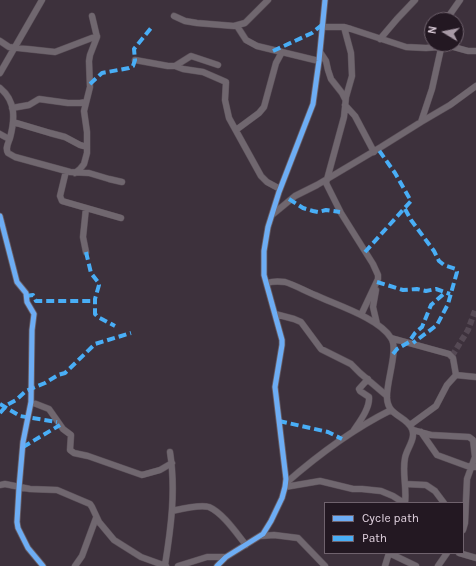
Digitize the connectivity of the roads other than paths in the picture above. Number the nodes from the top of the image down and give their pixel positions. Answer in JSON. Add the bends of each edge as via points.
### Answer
{"nodes":[{"id":1,"x":42,"y":0,"type":"edge"},
{"id":2,"x":268,"y":0,"type":"edge"},
{"id":3,"x":325,"y":0,"type":"edge"},
{"id":4,"x":415,"y":0,"type":"edge"},
{"id":5,"x":460,"y":0,"type":"edge"},
{"id":6,"x":452,"y":12,"type":"edge"},
{"id":7,"x":92,"y":16,"type":"dead end"},
{"id":8,"x":174,"y":16,"type":"dead end"},
{"id":9,"x":237,"y":26,"type":"junction"},
{"id":10,"x":323,"y":27,"type":"junction"},
{"id":11,"x":344,"y":27,"type":"junction"},
{"id":12,"x":97,"y":36,"type":"junction"},
{"id":13,"x":380,"y":39,"type":"junction"},
{"id":14,"x":0,"y":41,"type":"edge"},
{"id":15,"x":14,"y":47,"type":"junction"},
{"id":16,"x":424,"y":48,"type":"edge"},
{"id":17,"x":464,"y":50,"type":"edge"},
{"id":18,"x":476,"y":51,"type":"edge"},
{"id":19,"x":282,"y":52,"type":"junction"},
{"id":20,"x":320,"y":52,"type":"junction"},
{"id":21,"x":440,"y":52,"type":"edge"},
{"id":22,"x":135,"y":60,"type":"dead end"},
{"id":23,"x":319,"y":60,"type":"junction"},
{"id":24,"x":218,"y":65,"type":"dead end"},
{"id":25,"x":175,"y":66,"type":"junction"},
{"id":26,"x":0,"y":73,"type":"edge"},
{"id":27,"x":476,"y":86,"type":"edge"},
{"id":28,"x":0,"y":88,"type":"edge"},
{"id":29,"x":86,"y":102,"type":"junction"},
{"id":30,"x":345,"y":102,"type":"junction"},
{"id":31,"x":12,"y":108,"type":"junction"},
{"id":32,"x":13,"y":122,"type":"junction"},
{"id":33,"x":421,"y":122,"type":"junction"},
{"id":34,"x":236,"y":130,"type":"junction"},
{"id":35,"x":0,"y":134,"type":"edge"},
{"id":36,"x":9,"y":140,"type":"junction"},
{"id":37,"x":87,"y":147,"type":"junction"},
{"id":38,"x":374,"y":152,"type":"junction"},
{"id":39,"x":66,"y":171,"type":"junction"},
{"id":40,"x":74,"y":173,"type":"junction"},
{"id":41,"x":326,"y":180,"type":"junction"},
{"id":42,"x":122,"y":182,"type":"dead end"},
{"id":43,"x":280,"y":189,"type":"junction"},
{"id":44,"x":86,"y":208,"type":"junction"},
{"id":45,"x":271,"y":216,"type":"junction"},
{"id":46,"x":121,"y":218,"type":"dead end"},
{"id":47,"x":0,"y":221,"type":"edge"},
{"id":48,"x":0,"y":238,"type":"edge"},
{"id":49,"x":7,"y":240,"type":"junction"},
{"id":50,"x":86,"y":252,"type":"dead end"},
{"id":51,"x":267,"y":283,"type":"junction"},
{"id":52,"x":376,"y":283,"type":"junction"},
{"id":53,"x":275,"y":314,"type":"junction"},
{"id":54,"x":361,"y":315,"type":"junction"},
{"id":55,"x":377,"y":324,"type":"junction"},
{"id":56,"x":391,"y":338,"type":"junction"},
{"id":57,"x":456,"y":375,"type":"junction"},
{"id":58,"x":476,"y":377,"type":"edge"},
{"id":59,"x":368,"y":380,"type":"junction"},
{"id":60,"x":387,"y":396,"type":"junction"},
{"id":61,"x":32,"y":402,"type":"junction"},
{"id":62,"x":391,"y":410,"type":"junction"},
{"id":63,"x":411,"y":428,"type":"junction"},
{"id":64,"x":353,"y":431,"type":"junction"},
{"id":65,"x":421,"y":432,"type":"junction"},
{"id":66,"x":473,"y":437,"type":"edge"},
{"id":67,"x":170,"y":452,"type":"dead end"},
{"id":68,"x":172,"y":463,"type":"junction"},
{"id":69,"x":474,"y":467,"type":"edge"},
{"id":70,"x":405,"y":484,"type":"junction"},
{"id":71,"x":0,"y":485,"type":"edge"},
{"id":72,"x":286,"y":485,"type":"junction"},
{"id":73,"x":19,"y":488,"type":"junction"},
{"id":74,"x":403,"y":502,"type":"edge"},
{"id":75,"x":405,"y":502,"type":"edge"},
{"id":76,"x":443,"y":502,"type":"edge"},
{"id":77,"x":172,"y":511,"type":"junction"},
{"id":78,"x":464,"y":516,"type":"edge"},
{"id":79,"x":96,"y":518,"type":"junction"},
{"id":80,"x":260,"y":536,"type":"junction"},
{"id":81,"x":246,"y":545,"type":"junction"},
{"id":82,"x":390,"y":554,"type":"edge"},
{"id":83,"x":392,"y":554,"type":"edge"},
{"id":84,"x":446,"y":554,"type":"edge"},
{"id":85,"x":462,"y":554,"type":"edge"},
{"id":86,"x":226,"y":557,"type":"junction"},
{"id":87,"x":476,"y":558,"type":"edge"},
{"id":88,"x":43,"y":566,"type":"edge"},
{"id":89,"x":76,"y":566,"type":"edge"},
{"id":90,"x":166,"y":566,"type":"edge"},
{"id":91,"x":178,"y":566,"type":"edge"},
{"id":92,"x":217,"y":566,"type":"edge"},
{"id":93,"x":325,"y":566,"type":"edge"},
{"id":94,"x":385,"y":566,"type":"edge"},
{"id":95,"x":416,"y":566,"type":"edge"},
{"id":96,"x":438,"y":566,"type":"edge"}],
"edges":[{"from":1,"to":15,"type":"street"},
{"from":2,"to":9,"type":"street","via":[[248,21]]},
{"from":3,"to":10,"type":"street"},
{"from":4,"to":13,"type":"street"},
{"from":5,"to":6,"type":"street"},
{"from":7,"to":12,"type":"street"},
{"from":8,"to":9,"type":"street","via":[[197,23]]},
{"from":9,"to":19,"type":"street","via":[[249,43]]},
{"from":10,"to":11,"type":"street"},
{"from":10,"to":20,"type":"street"},
{"from":11,"to":13,"type":"street"},
{"from":11,"to":30,"type":"street","via":[[351,53],[352,74]]},
{"from":12,"to":15,"type":"street","via":[[55,52]]},
{"from":12,"to":29,"type":"street","via":[[89,57],[90,87]]},
{"from":13,"to":16,"type":"street","via":[[406,48]]},
{"from":14,"to":15,"type":"street"},
{"from":15,"to":26,"type":"street"},
{"from":17,"to":18,"type":"street"},
{"from":19,"to":23,"type":"street"},
{"from":19,"to":34,"type":"street","via":[[264,107]]},
{"from":20,"to":23,"type":"street"},
{"from":20,"to":30,"type":"street"},
{"from":21,"to":33,"type":"street"},
{"from":22,"to":25,"type":"street"},
{"from":23,"to":43,"type":"street","via":[[313,104]]},
{"from":24,"to":25,"type":"street","via":[[191,56]]},
{"from":25,"to":34,"type":"street","via":[[203,72],[226,82],[226,109]]},
{"from":27,"to":33,"type":"street"},
{"from":28,"to":31,"type":"street","via":[[9,96]]},
{"from":29,"to":31,"type":"street","via":[[39,100]]},
{"from":29,"to":37,"type":"street","via":[[84,111]]},
{"from":30,"to":38,"type":"street"},
{"from":30,"to":41,"type":"street","via":[[344,116]]},
{"from":31,"to":32,"type":"street"},
{"from":32,"to":36,"type":"street"},
{"from":32,"to":37,"type":"street","via":[[67,137]]},
{"from":33,"to":38,"type":"street"},
{"from":34,"to":43,"type":"street","via":[[261,176]]},
{"from":35,"to":36,"type":"street"},
{"from":36,"to":39,"type":"street","via":[[6,150],[11,155]]},
{"from":37,"to":40,"type":"street","via":[[84,164]]},
{"from":38,"to":41,"type":"street"},
{"from":39,"to":40,"type":"street"},
{"from":39,"to":44,"type":"street","via":[[60,199],[68,204]]},
{"from":40,"to":42,"type":"street","via":[[89,173]]},
{"from":41,"to":45,"type":"street","via":[[295,196]]},
{"from":41,"to":52,"type":"street","via":[[333,199],[373,264],[378,276]]},
{"from":43,"to":45,"type":"street"},
{"from":44,"to":46,"type":"street"},
{"from":44,"to":50,"type":"street","via":[[83,237]]},
{"from":45,"to":51,"type":"street","via":[[264,251],[263,270]]},
{"from":47,"to":49,"type":"street"},
{"from":48,"to":49,"type":"street"},
{"from":49,"to":61,"type":"street","via":[[17,284],[26,293],[27,302],[34,314]]},
{"from":51,"to":53,"type":"street"},
{"from":51,"to":54,"type":"street","via":[[288,283]]},
{"from":52,"to":54,"type":"street"},
{"from":52,"to":55,"type":"street","via":[[373,307]]},
{"from":53,"to":59,"type":"street","via":[[301,322],[319,347],[351,364]]},
{"from":53,"to":72,"type":"street","via":[[282,340],[275,387]]},
{"from":54,"to":55,"type":"street"},
{"from":55,"to":56,"type":"street"},
{"from":56,"to":57,"type":"street","via":[[449,354],[453,358]]},
{"from":56,"to":60,"type":"street","via":[[394,349],[387,382]]},
{"from":57,"to":58,"type":"street"},
{"from":57,"to":63,"type":"street","via":[[447,385],[436,406]]},
{"from":59,"to":60,"type":"street"},
{"from":59,"to":64,"type":"street","via":[[359,389],[368,396],[369,401]]},
{"from":60,"to":62,"type":"street"},
{"from":61,"to":68,"type":"street","via":[[49,409],[63,429],[71,435],[70,450],[74,453],[144,475]]},
{"from":61,"to":73,"type":"street","via":[[25,430]]},
{"from":62,"to":63,"type":"street"},
{"from":62,"to":64,"type":"street"},
{"from":63,"to":65,"type":"street"},
{"from":63,"to":70,"type":"street","via":[[413,437],[404,460]]},
{"from":64,"to":72,"type":"street","via":[[308,464]]},
{"from":65,"to":66,"type":"street","via":[[431,435]]},
{"from":65,"to":69,"type":"street","via":[[435,453]]},
{"from":66,"to":69,"type":"street"},
{"from":67,"to":68,"type":"street"},
{"from":68,"to":77,"type":"street"},
{"from":69,"to":78,"type":"street","via":[[467,479]]},
{"from":70,"to":75,"type":"street"},
{"from":70,"to":76,"type":"street","via":[[426,485],[435,491]]},
{"from":71,"to":73,"type":"street"},
{"from":72,"to":74,"type":"street","via":[[320,481],[353,489],[381,491]]},
{"from":72,"to":80,"type":"street","via":[[267,529]]},
{"from":73,"to":79,"type":"street","via":[[57,490],[90,504]]},
{"from":73,"to":88,"type":"street","via":[[18,528],[28,548]]},
{"from":77,"to":81,"type":"street","via":[[192,507],[210,508],[227,521]]},
{"from":77,"to":90,"type":"street"},
{"from":79,"to":89,"type":"street"},
{"from":79,"to":90,"type":"street","via":[[114,540],[141,557]]},
{"from":80,"to":81,"type":"street"},
{"from":80,"to":93,"type":"street","via":[[298,538]]},
{"from":81,"to":86,"type":"street"},
{"from":82,"to":94,"type":"street"},
{"from":83,"to":95,"type":"street"},
{"from":84,"to":96,"type":"street"},
{"from":85,"to":87,"type":"street"},
{"from":86,"to":91,"type":"street","via":[[207,557]]},
{"from":86,"to":92,"type":"street"}]}
